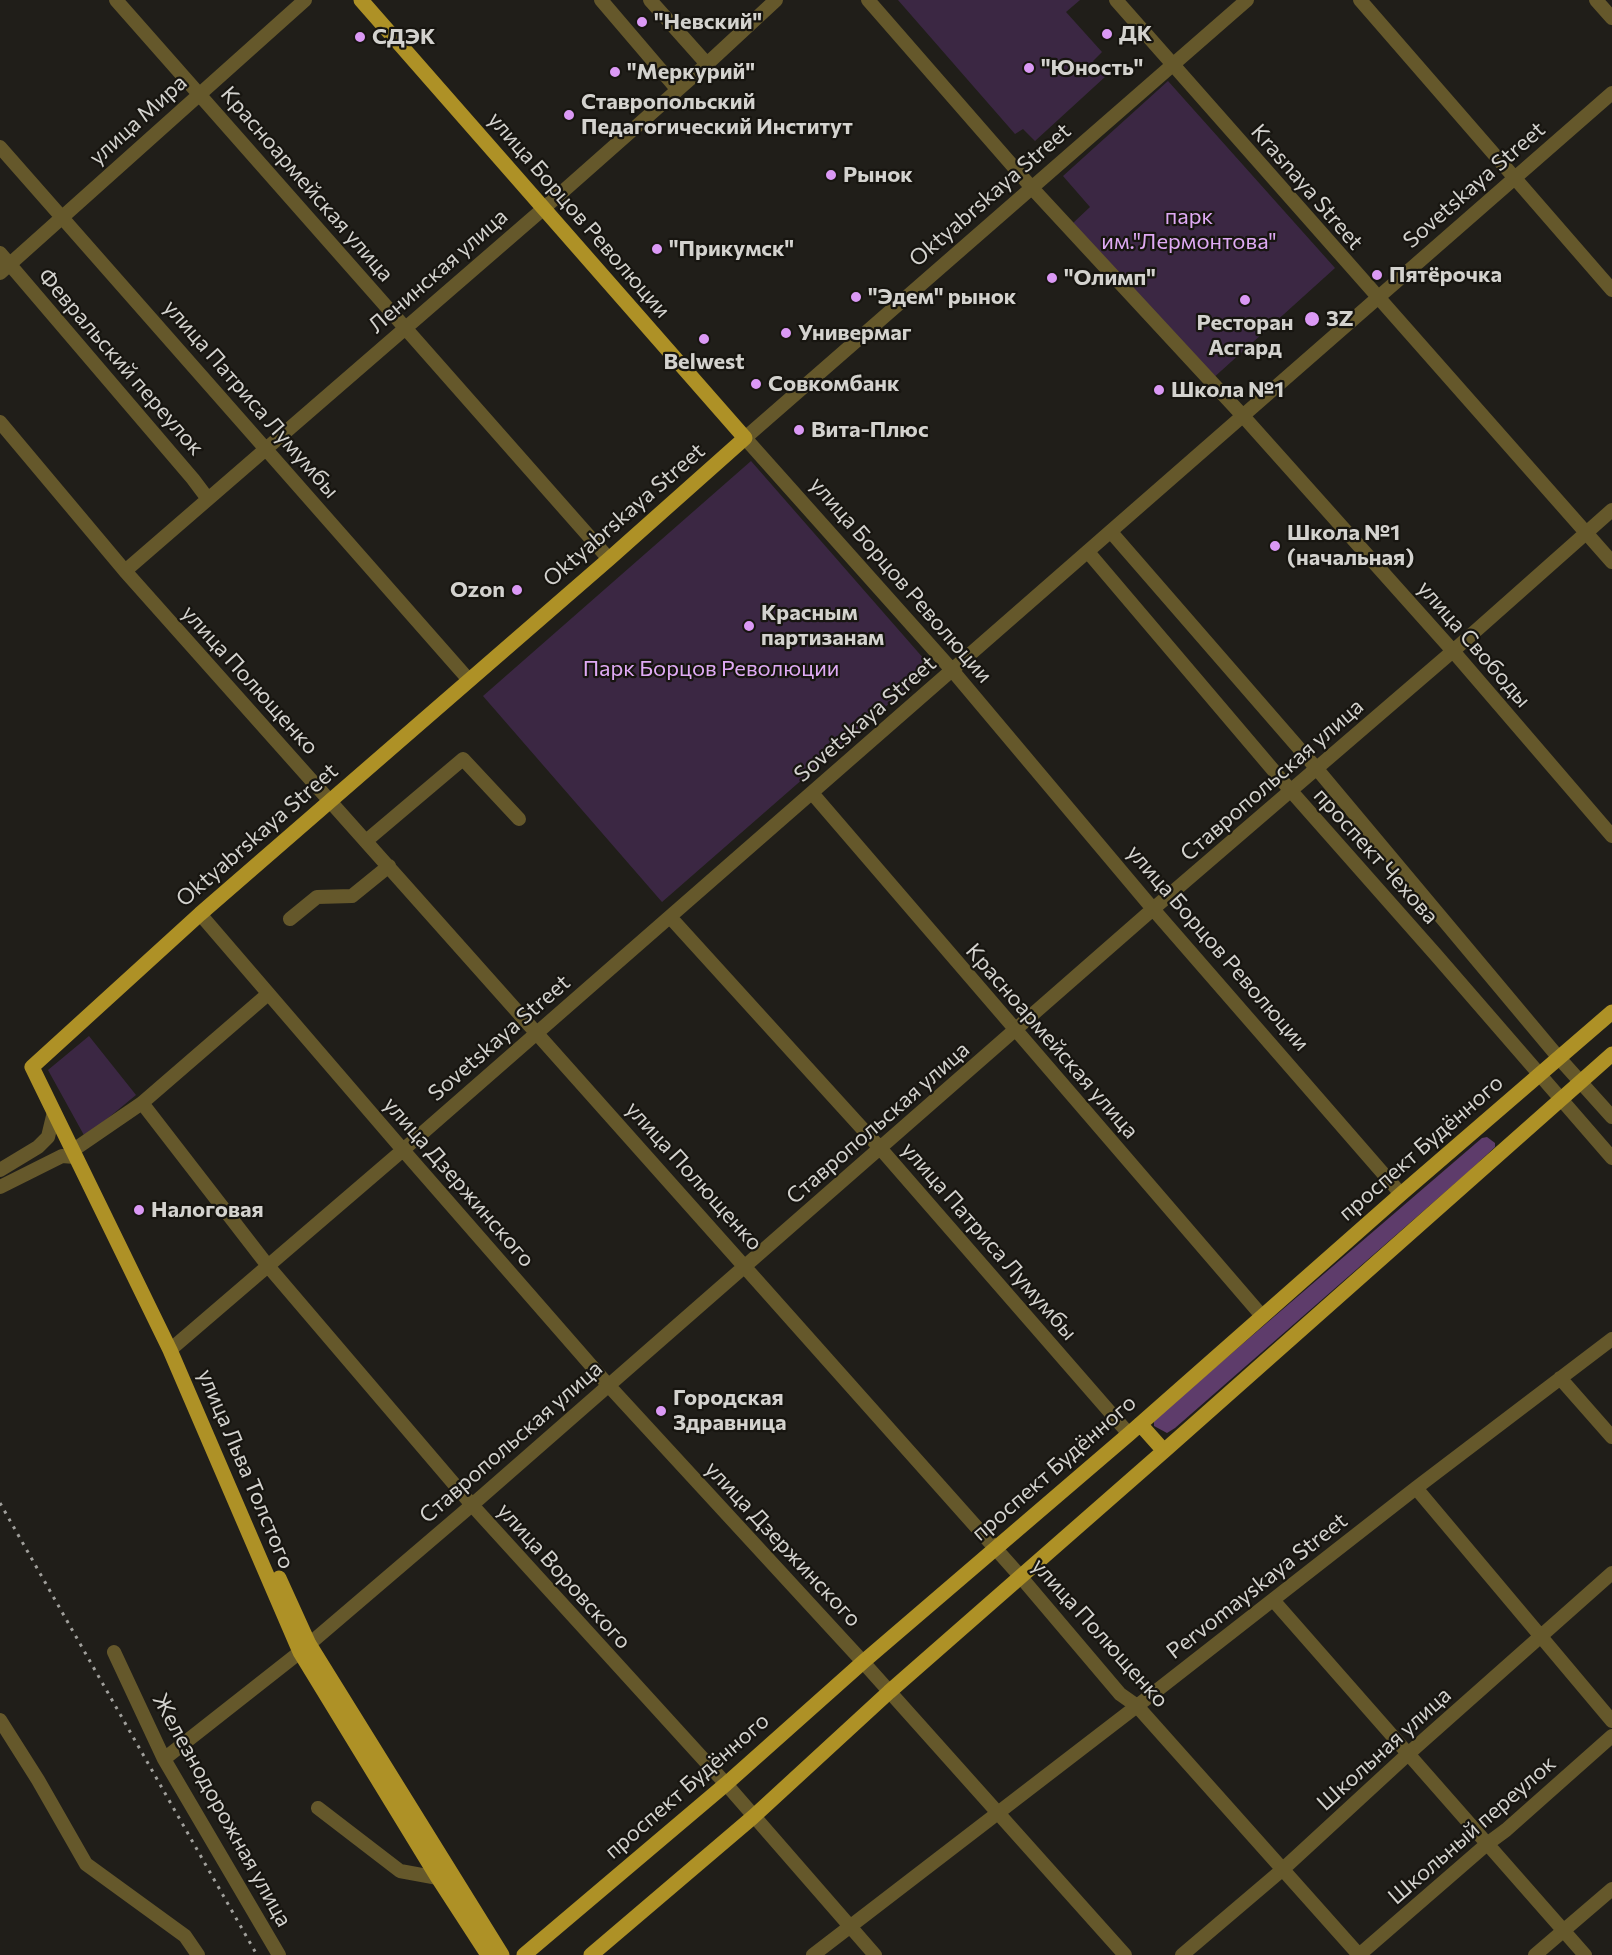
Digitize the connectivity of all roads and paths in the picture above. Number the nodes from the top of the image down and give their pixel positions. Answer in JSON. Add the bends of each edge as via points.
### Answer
{"nodes":[{"id":1,"x":116,"y":0,"type":"edge"},
{"id":2,"x":305,"y":0,"type":"edge"},
{"id":3,"x":360,"y":0,"type":"edge"},
{"id":4,"x":601,"y":0,"type":"edge"},
{"id":5,"x":650,"y":0,"type":"edge"},
{"id":6,"x":776,"y":0,"type":"edge"},
{"id":7,"x":868,"y":0,"type":"edge"},
{"id":8,"x":1116,"y":0,"type":"edge"},
{"id":9,"x":1247,"y":0,"type":"edge"},
{"id":10,"x":1360,"y":0,"type":"edge"},
{"id":11,"x":1596,"y":0,"type":"edge"},
{"id":12,"x":1612,"y":18,"type":"edge"},
{"id":13,"x":707,"y":64,"type":"junction"},
{"id":14,"x":1172,"y":66,"type":"junction"},
{"id":15,"x":677,"y":89,"type":"junction"},
{"id":16,"x":199,"y":93,"type":"junction"},
{"id":17,"x":1612,"y":93,"type":"edge"},
{"id":18,"x":0,"y":147,"type":"edge"},
{"id":19,"x":1514,"y":178,"type":"junction"},
{"id":20,"x":1032,"y":188,"type":"junction"},
{"id":21,"x":543,"y":208,"type":"junction"},
{"id":22,"x":62,"y":217,"type":"junction"},
{"id":23,"x":0,"y":254,"type":"edge"},
{"id":24,"x":5,"y":269,"type":"edge"},
{"id":25,"x":1612,"y":290,"type":"edge"},
{"id":26,"x":1376,"y":297,"type":"junction"},
{"id":27,"x":406,"y":327,"type":"junction"},
{"id":28,"x":1243,"y":416,"type":"junction"},
{"id":29,"x":0,"y":422,"type":"edge"},
{"id":30,"x":745,"y":438,"type":"junction"},
{"id":31,"x":267,"y":449,"type":"junction"},
{"id":32,"x":207,"y":499,"type":"junction"},
{"id":33,"x":1612,"y":510,"type":"edge"},
{"id":34,"x":1111,"y":532,"type":"junction"},
{"id":35,"x":1586,"y":533,"type":"junction"},
{"id":36,"x":1088,"y":552,"type":"junction"},
{"id":37,"x":609,"y":559,"type":"junction"},
{"id":38,"x":1612,"y":562,"type":"edge"},
{"id":39,"x":125,"y":571,"type":"junction"},
{"id":40,"x":1453,"y":651,"type":"junction"},
{"id":41,"x":952,"y":670,"type":"junction"},
{"id":42,"x":469,"y":680,"type":"junction"},
{"id":43,"x":1317,"y":769,"type":"junction"},
{"id":44,"x":1291,"y":791,"type":"junction"},
{"id":45,"x":812,"y":793,"type":"junction"},
{"id":46,"x":330,"y":801,"type":"junction"},
{"id":47,"x":519,"y":819,"type":"dead end"},
{"id":48,"x":1612,"y":836,"type":"edge"},
{"id":49,"x":366,"y":841,"type":"junction"},
{"id":50,"x":389,"y":866,"type":"junction"},
{"id":51,"x":1153,"y":909,"type":"junction"},
{"id":52,"x":200,"y":914,"type":"junction"},
{"id":53,"x":670,"y":917,"type":"junction"},
{"id":54,"x":290,"y":919,"type":"dead end"},
{"id":55,"x":268,"y":994,"type":"junction"},
{"id":56,"x":1612,"y":1012,"type":"edge"},
{"id":57,"x":1015,"y":1031,"type":"junction"},
{"id":58,"x":537,"y":1032,"type":"junction"},
{"id":59,"x":1612,"y":1054,"type":"edge"},
{"id":60,"x":1560,"y":1058,"type":"junction"},
{"id":61,"x":32,"y":1067,"type":"joint"},
{"id":62,"x":1540,"y":1074,"type":"junction"},
{"id":63,"x":1581,"y":1081,"type":"junction"},
{"id":64,"x":1561,"y":1099,"type":"junction"},
{"id":65,"x":142,"y":1103,"type":"junction"},
{"id":66,"x":54,"y":1113,"type":"junction"},
{"id":67,"x":1612,"y":1117,"type":"edge"},
{"id":68,"x":880,"y":1148,"type":"junction"},
{"id":69,"x":403,"y":1150,"type":"junction"},
{"id":70,"x":74,"y":1154,"type":"junction"},
{"id":71,"x":1612,"y":1158,"type":"edge"},
{"id":72,"x":0,"y":1170,"type":"edge"},
{"id":73,"x":0,"y":1187,"type":"edge"},
{"id":74,"x":1401,"y":1194,"type":"junction"},
{"id":75,"x":268,"y":1266,"type":"junction"},
{"id":76,"x":746,"y":1267,"type":"junction"},
{"id":77,"x":1263,"y":1316,"type":"junction"},
{"id":78,"x":1612,"y":1339,"type":"edge"},
{"id":79,"x":172,"y":1349,"type":"junction"},
{"id":80,"x":1560,"y":1378,"type":"junction"},
{"id":81,"x":609,"y":1386,"type":"junction"},
{"id":82,"x":1134,"y":1429,"type":"junction"},
{"id":83,"x":1612,"y":1437,"type":"edge"},
{"id":84,"x":1164,"y":1451,"type":"junction"},
{"id":85,"x":1416,"y":1488,"type":"junction"},
{"id":86,"x":471,"y":1505,"type":"junction"},
{"id":87,"x":996,"y":1548,"type":"junction"},
{"id":88,"x":1612,"y":1573,"type":"edge"},
{"id":89,"x":1020,"y":1576,"type":"junction"},
{"id":90,"x":1273,"y":1600,"type":"junction"},
{"id":91,"x":1540,"y":1637,"type":"junction"},
{"id":92,"x":305,"y":1648,"type":"junction"},
{"id":93,"x":114,"y":1652,"type":"dead end"},
{"id":94,"x":863,"y":1662,"type":"junction"},
{"id":95,"x":889,"y":1692,"type":"junction"},
{"id":96,"x":1137,"y":1706,"type":"junction"},
{"id":97,"x":0,"y":1720,"type":"edge"},
{"id":98,"x":1612,"y":1721,"type":"edge"},
{"id":99,"x":1612,"y":1736,"type":"edge"},
{"id":100,"x":1408,"y":1754,"type":"junction"},
{"id":101,"x":164,"y":1759,"type":"junction"},
{"id":102,"x":726,"y":1784,"type":"junction"},
{"id":103,"x":318,"y":1808,"type":"dead end"},
{"id":104,"x":998,"y":1813,"type":"junction"},
{"id":105,"x":753,"y":1817,"type":"junction"},
{"id":106,"x":1487,"y":1844,"type":"junction"},
{"id":107,"x":1282,"y":1870,"type":"junction"},
{"id":108,"x":438,"y":1878,"type":"junction"},
{"id":109,"x":1612,"y":1889,"type":"edge"},
{"id":110,"x":849,"y":1926,"type":"junction"},
{"id":111,"x":1563,"y":1931,"type":"junction"},
{"id":112,"x":198,"y":1955,"type":"edge"},
{"id":113,"x":279,"y":1955,"type":"edge"},
{"id":114,"x":488,"y":1955,"type":"edge"},
{"id":115,"x":502,"y":1955,"type":"edge"},
{"id":116,"x":524,"y":1955,"type":"edge"},
{"id":117,"x":591,"y":1955,"type":"edge"},
{"id":118,"x":813,"y":1955,"type":"edge"},
{"id":119,"x":875,"y":1955,"type":"edge"},
{"id":120,"x":1125,"y":1955,"type":"edge"},
{"id":121,"x":1182,"y":1955,"type":"edge"},
{"id":122,"x":1359,"y":1955,"type":"edge"},
{"id":123,"x":1535,"y":1955,"type":"edge"},
{"id":124,"x":1585,"y":1955,"type":"edge"}],
"edges":[{"from":1,"to":16,"type":"street","name":"Красноармейская улица"},
{"from":2,"to":16,"type":"street","name":"улица Мира"},
{"from":3,"to":21,"type":"main road","name":"улица Борцов Революции"},
{"from":4,"to":15,"type":"street"},
{"from":5,"to":13,"type":"street"},
{"from":6,"to":13,"type":"street","name":"Ленинская улица"},
{"from":7,"to":20,"type":"street","name":"улица Свободы"},
{"from":8,"to":14,"type":"street","name":"Krasnaya Street"},
{"from":9,"to":14,"type":"street","name":"Oktyabrskaya Street"},
{"from":10,"to":19,"type":"street"},
{"from":11,"to":12,"type":"street"},
{"from":13,"to":15,"type":"street","name":"Ленинская улица"},
{"from":14,"to":20,"type":"street","name":"Oktyabrskaya Street"},
{"from":14,"to":26,"type":"street","name":"Krasnaya Street"},
{"from":15,"to":21,"type":"street","name":"Ленинская улица"},
{"from":16,"to":22,"type":"street","name":"улица Мира"},
{"from":16,"to":27,"type":"street","name":"Красноармейская улица"},
{"from":17,"to":19,"type":"street","name":"Sovetskaya Street"},
{"from":18,"to":22,"type":"street","name":"улица Патриса Лумумбы"},
{"from":19,"to":25,"type":"street"},
{"from":19,"to":26,"type":"street","name":"Sovetskaya Street"},
{"from":20,"to":28,"type":"street","name":"улица Свободы"},
{"from":20,"to":30,"type":"street","name":"Oktyabrskaya Street"},
{"from":21,"to":27,"type":"street","name":"Ленинская улица"},
{"from":21,"to":30,"type":"main road","name":"улица Борцов Революции"},
{"from":22,"to":24,"type":"street","name":"улица Мира"},
{"from":22,"to":31,"type":"street","name":"улица Патриса Лумумбы"},
{"from":23,"to":24,"type":"street","name":"Февральский переулок"},
{"from":24,"to":32,"type":"street","name":"Февральский переулок"},
{"from":26,"to":28,"type":"street","name":"Sovetskaya Street"},
{"from":26,"to":35,"type":"street","name":"Krasnaya Street"},
{"from":27,"to":31,"type":"street","name":"Ленинская улица"},
{"from":27,"to":37,"type":"street","name":"Красноармейская улица"},
{"from":28,"to":34,"type":"street","name":"Sovetskaya Street"},
{"from":28,"to":40,"type":"street","name":"улица Свободы"},
{"from":29,"to":39,"type":"street","name":"улица Полющенко"},
{"from":30,"to":37,"type":"main road","name":"Oktyabrskaya Street"},
{"from":30,"to":41,"type":"street","name":"улица Борцов Революции"},
{"from":31,"to":32,"type":"street","name":"Ленинская улица"},
{"from":31,"to":42,"type":"street","name":"улица Патриса Лумумбы"},
{"from":32,"to":39,"type":"street","name":"Ленинская улица"},
{"from":33,"to":35,"type":"street","name":"Ставропольская улица"},
{"from":34,"to":36,"type":"street","name":"Sovetskaya Street"},
{"from":34,"to":43,"type":"street","name":"проспект Чехова"},
{"from":35,"to":38,"type":"street","name":"Krasnaya Street"},
{"from":35,"to":40,"type":"street","name":"Ставропольская улица"},
{"from":36,"to":41,"type":"street","name":"Sovetskaya Street"},
{"from":36,"to":44,"type":"street","name":"проспект Чехова"},
{"from":37,"to":42,"type":"main road","name":"Oktyabrskaya Street"},
{"from":39,"to":46,"type":"street","name":"улица Полющенко"},
{"from":40,"to":43,"type":"street","name":"Ставропольская улица"},
{"from":40,"to":48,"type":"street","name":"улица Свободы"},
{"from":41,"to":45,"type":"street","name":"Sovetskaya Street"},
{"from":41,"to":51,"type":"street","name":"улица Борцов Революции"},
{"from":42,"to":46,"type":"main road","name":"Oktyabrskaya Street"},
{"from":43,"to":44,"type":"street","name":"Ставропольская улица"},
{"from":43,"to":60,"type":"street","name":"проспект Чехова"},
{"from":44,"to":51,"type":"street","name":"Ставропольская улица"},
{"from":44,"to":62,"type":"street","name":"проспект Чехова"},
{"from":45,"to":53,"type":"street","name":"Sovetskaya Street"},
{"from":45,"to":57,"type":"street","name":"Красноармейская улица"},
{"from":46,"to":49,"type":"street","name":"улица Полющенко"},
{"from":46,"to":52,"type":"main road","name":"Oktyabrskaya Street"},
{"from":47,"to":49,"type":"street","via":[[463,759]]},
{"from":49,"to":50,"type":"street","name":"улица Полющенко"},
{"from":50,"to":54,"type":"street","via":[[352,896],[317,897]]},
{"from":50,"to":58,"type":"street","name":"улица Полющенко"},
{"from":51,"to":57,"type":"street","name":"Ставропольская улица"},
{"from":51,"to":74,"type":"street","name":"улица Борцов Революции"},
{"from":52,"to":55,"type":"street","name":"улица Дзержинского"},
{"from":52,"to":61,"type":"main road","name":"Oktyabrskaya Street"},
{"from":53,"to":58,"type":"street","name":"Sovetskaya Street"},
{"from":53,"to":68,"type":"street","name":"улица Патриса Лумумбы"},
{"from":55,"to":65,"type":"street"},
{"from":55,"to":69,"type":"street","name":"улица Дзержинского"},
{"from":56,"to":60,"type":"main road","name":"проспект Будённого"},
{"from":57,"to":68,"type":"street","name":"Ставропольская улица"},
{"from":57,"to":77,"type":"street","name":"Красноармейская улица"},
{"from":58,"to":69,"type":"street","name":"Sovetskaya Street"},
{"from":58,"to":76,"type":"street","name":"улица Полющенко"},
{"from":59,"to":63,"type":"main road"},
{"from":60,"to":62,"type":"main road","name":"проспект Будённого"},
{"from":60,"to":63,"type":"street","name":"проспект Чехова"},
{"from":61,"to":66,"type":"main road","name":"улица Льва Толстого"},
{"from":62,"to":64,"type":"street","name":"проспект Чехова"},
{"from":62,"to":74,"type":"main road","name":"проспект Будённого"},
{"from":63,"to":64,"type":"main road"},
{"from":63,"to":67,"type":"street","name":"проспект Чехова"},
{"from":64,"to":71,"type":"street","name":"проспект Чехова"},
{"from":64,"to":84,"type":"main road"},
{"from":65,"to":70,"type":"street"},
{"from":65,"to":75,"type":"street","name":"улица Воровского"},
{"from":66,"to":70,"type":"main road","name":"улица Льва Толстого"},
{"from":66,"to":72,"type":"street","via":[[48,1137],[38,1148]]},
{"from":68,"to":76,"type":"street","name":"Ставропольская улица"},
{"from":68,"to":82,"type":"street","name":"улица Патриса Лумумбы"},
{"from":69,"to":75,"type":"street","name":"Sovetskaya Street"},
{"from":69,"to":81,"type":"street","name":"улица Дзержинского"},
{"from":70,"to":73,"type":"street","via":[[62,1156]]},
{"from":70,"to":79,"type":"main road","name":"улица Льва Толстого"},
{"from":74,"to":77,"type":"main road","name":"проспект Будённого"},
{"from":75,"to":79,"type":"street","name":"Sovetskaya Street"},
{"from":75,"to":86,"type":"street","name":"улица Воровского"},
{"from":76,"to":81,"type":"street","name":"Ставропольская улица"},
{"from":76,"to":87,"type":"street","name":"улица Полющенко"},
{"from":77,"to":82,"type":"main road","name":"проспект Будённого"},
{"from":78,"to":80,"type":"street","name":"Pervomayskaya Street"},
{"from":79,"to":92,"type":"main road","name":"улица Льва Толстого"},
{"from":80,"to":83,"type":"street"},
{"from":80,"to":85,"type":"street","name":"Pervomayskaya Street"},
{"from":81,"to":86,"type":"street","name":"Ставропольская улица"},
{"from":81,"to":94,"type":"street","name":"улица Дзержинского"},
{"from":82,"to":84,"type":"main road"},
{"from":82,"to":87,"type":"main road","name":"проспект Будённого"},
{"from":84,"to":89,"type":"main road"},
{"from":85,"to":90,"type":"street","name":"Pervomayskaya Street"},
{"from":85,"to":91,"type":"street"},
{"from":86,"to":92,"type":"street","name":"Ставропольская улица"},
{"from":86,"to":102,"type":"street","name":"улица Воровского"},
{"from":87,"to":89,"type":"street","name":"улица Полющенко"},
{"from":87,"to":94,"type":"main road","name":"проспект Будённого"},
{"from":88,"to":91,"type":"street","name":"Школьная улица"},
{"from":89,"to":95,"type":"main road"},
{"from":89,"to":96,"type":"street","name":"улица Полющенко","via":[[1120,1694]]},
{"from":90,"to":96,"type":"street","name":"Pervomayskaya Street"},
{"from":90,"to":100,"type":"street"},
{"from":91,"to":98,"type":"street"},
{"from":91,"to":100,"type":"street","name":"Школьная улица"},
{"from":92,"to":101,"type":"street","name":"Ставропольская улица"},
{"from":92,"to":108,"type":"main road","name":"улица Льва Толстого"},
{"from":92,"to":115,"type":"main road","name":"улица Льва Толстого"},
{"from":93,"to":101,"type":"street","name":"Железнодорожная улица"},
{"from":94,"to":95,"type":"street","name":"улица Дзержинского"},
{"from":94,"to":102,"type":"main road","name":"проспект Будённого"},
{"from":95,"to":104,"type":"street","name":"улица Дзержинского"},
{"from":95,"to":105,"type":"main road"},
{"from":96,"to":104,"type":"street","name":"Pervomayskaya Street"},
{"from":96,"to":107,"type":"street","name":"улица Полющенко"},
{"from":97,"to":112,"type":"street","via":[[86,1864],[185,1936]]},
{"from":99,"to":106,"type":"street","name":"Школьный переулок"},
{"from":100,"to":106,"type":"street"},
{"from":100,"to":107,"type":"street","name":"Школьная улица"},
{"from":101,"to":113,"type":"street","name":"Железнодорожная улица"},
{"from":102,"to":105,"type":"street","name":"улица Воровского"},
{"from":102,"to":116,"type":"main road","name":"проспект Будённого"},
{"from":103,"to":108,"type":"street","via":[[400,1871]]},
{"from":104,"to":110,"type":"street","name":"Pervomayskaya Street"},
{"from":104,"to":120,"type":"street","name":"улица Дзержинского"},
{"from":105,"to":110,"type":"street","name":"улица Воровского"},
{"from":105,"to":117,"type":"main road"},
{"from":106,"to":111,"type":"street"},
{"from":106,"to":122,"type":"street","name":"Школьный переулок"},
{"from":107,"to":121,"type":"street","name":"Школьная улица"},
{"from":107,"to":122,"type":"street","name":"улица Полющенко"},
{"from":108,"to":114,"type":"main road","name":"улица Льва Толстого"},
{"from":109,"to":111,"type":"street"},
{"from":110,"to":118,"type":"street","name":"Pervomayskaya Street"},
{"from":110,"to":119,"type":"street","name":"улица Воровского"},
{"from":111,"to":123,"type":"street"},
{"from":111,"to":124,"type":"street"}]}
